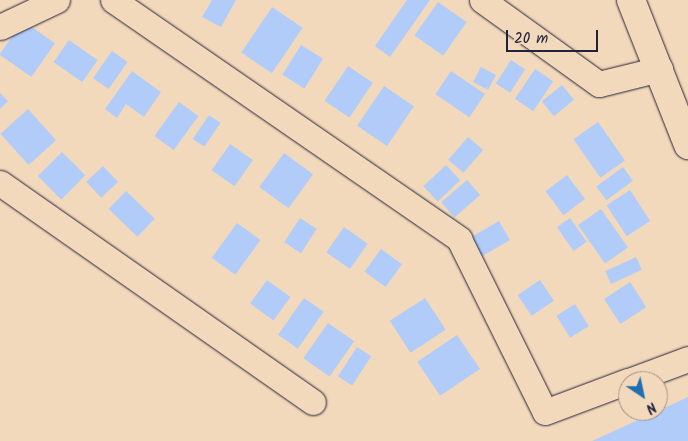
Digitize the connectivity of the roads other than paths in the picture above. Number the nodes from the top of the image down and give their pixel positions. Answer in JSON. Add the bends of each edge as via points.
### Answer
{"nodes":[{"id":1,"x":57,"y":0,"type":"edge"},
{"id":2,"x":113,"y":0,"type":"edge"},
{"id":3,"x":482,"y":0,"type":"edge"},
{"id":4,"x":631,"y":0,"type":"edge"},
{"id":5,"x":0,"y":27,"type":"edge"},
{"id":6,"x":660,"y":69,"type":"junction"},
{"id":7,"x":688,"y":145,"type":"edge"},
{"id":8,"x":0,"y":184,"type":"edge"},
{"id":9,"x":688,"y":359,"type":"edge"},
{"id":10,"x":655,"y":371,"type":"edge"},
{"id":11,"x":618,"y":385,"type":"edge"},
{"id":12,"x":312,"y":402,"type":"dead end"}],
"edges":[{"from":1,"to":5,"type":"street"},
{"from":2,"to":11,"type":"street","via":[[459,239],[545,412]]},
{"from":3,"to":6,"type":"street","via":[[598,84]]},
{"from":4,"to":6,"type":"street"},
{"from":6,"to":7,"type":"street"},
{"from":8,"to":12,"type":"street"},
{"from":9,"to":10,"type":"street"}]}
